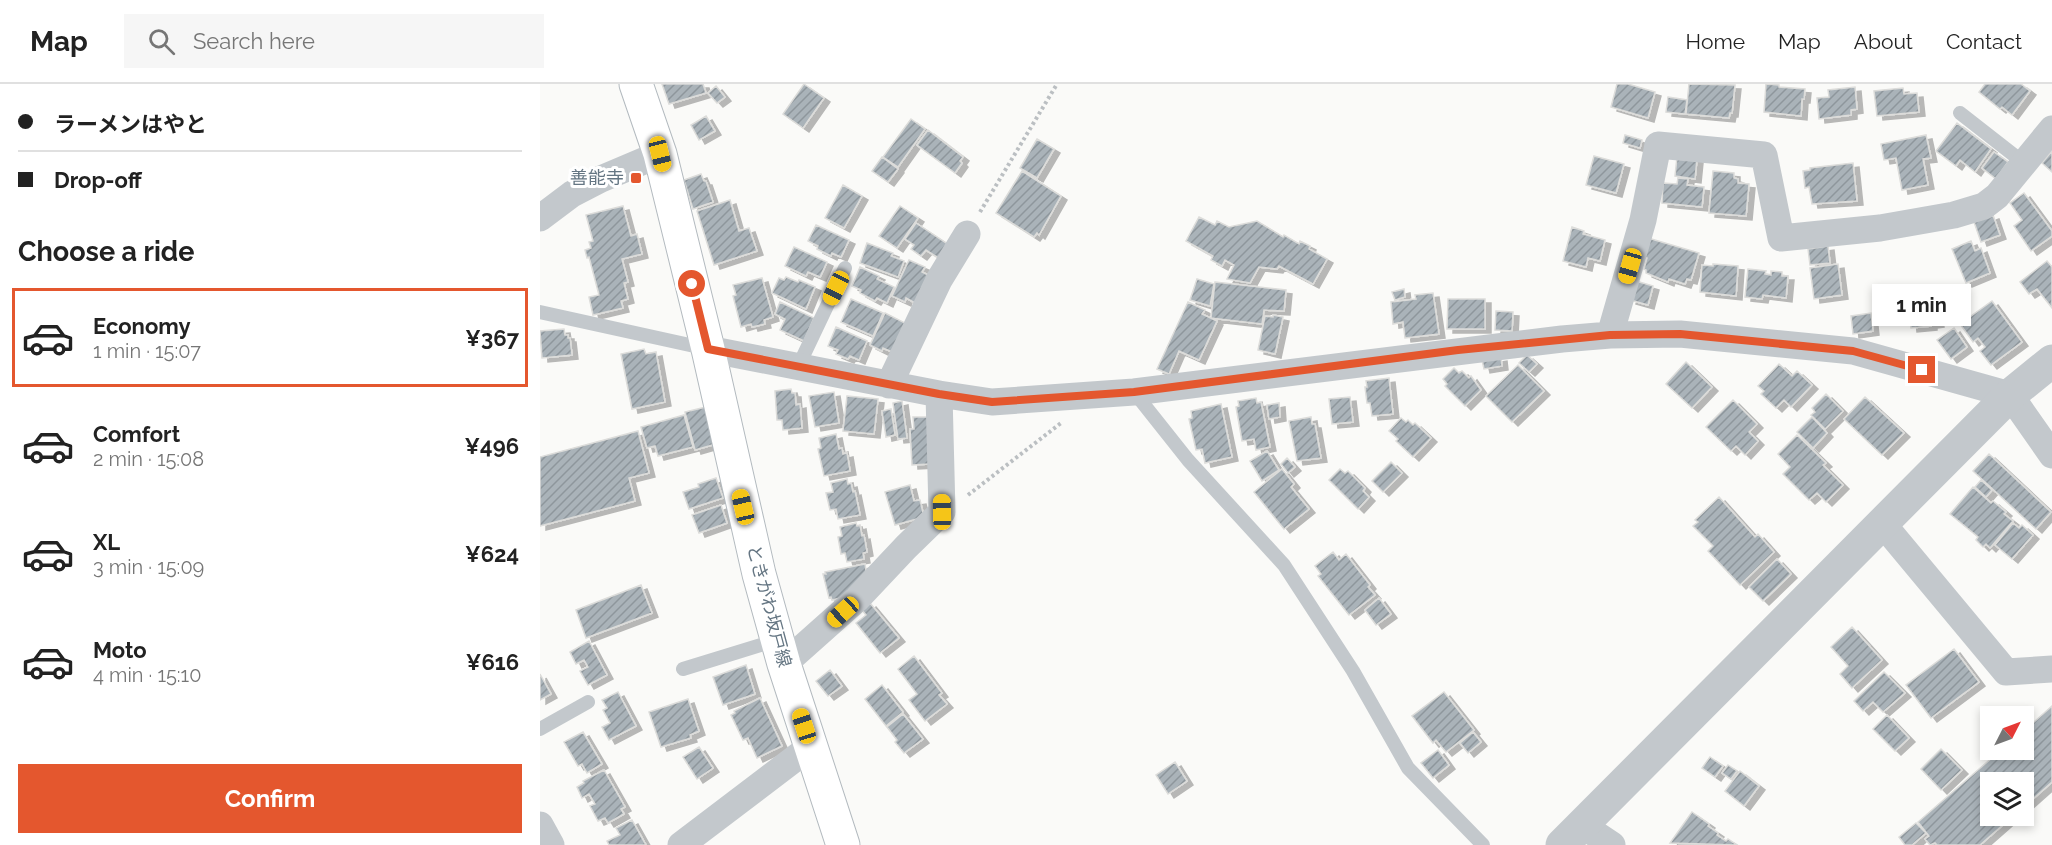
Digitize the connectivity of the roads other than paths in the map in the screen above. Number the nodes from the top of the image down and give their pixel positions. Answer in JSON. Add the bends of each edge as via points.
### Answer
{"nodes":[{"id":1,"x":636,"y":84,"type":"edge"},
{"id":2,"x":1960,"y":113,"type":"dead end"},
{"id":3,"x":2052,"y":129,"type":"edge"},
{"id":4,"x":660,"y":154,"type":"junction"},
{"id":5,"x":2025,"y":163,"type":"junction"},
{"id":6,"x":540,"y":218,"type":"edge"},
{"id":7,"x":967,"y":234,"type":"road end"},
{"id":8,"x":845,"y":268,"type":"dead end"},
{"id":9,"x":540,"y":312,"type":"edge"},
{"id":10,"x":1610,"y":335,"type":"junction"},
{"id":11,"x":708,"y":349,"type":"junction"},
{"id":12,"x":2052,"y":361,"type":"edge"},
{"id":13,"x":798,"y":367,"type":"junction"},
{"id":14,"x":889,"y":385,"type":"junction"},
{"id":15,"x":1134,"y":392,"type":"junction"},
{"id":16,"x":939,"y":394,"type":"junction"},
{"id":17,"x":2010,"y":395,"type":"junction"},
{"id":18,"x":2052,"y":454,"type":"edge"},
{"id":19,"x":1882,"y":524,"type":"junction"},
{"id":20,"x":781,"y":652,"type":"junction"},
{"id":21,"x":683,"y":669,"type":"dead end"},
{"id":22,"x":2052,"y":669,"type":"edge"},
{"id":23,"x":588,"y":702,"type":"dead end"},
{"id":24,"x":540,"y":729,"type":"edge"},
{"id":25,"x":810,"y":747,"type":"junction"},
{"id":26,"x":540,"y":825,"type":"edge"},
{"id":27,"x":1572,"y":835,"type":"edge"},
{"id":28,"x":551,"y":845,"type":"edge"},
{"id":29,"x":681,"y":845,"type":"edge"},
{"id":30,"x":843,"y":845,"type":"edge"},
{"id":31,"x":1483,"y":845,"type":"edge"},
{"id":32,"x":1612,"y":845,"type":"edge"}],
"edges":[{"from":1,"to":4,"type":"main road","name":"ときがわ坂戸線"},
{"from":2,"to":5,"type":"lane"},
{"from":3,"to":5,"type":"street"},
{"from":4,"to":6,"type":"street","via":[[601,178]]},
{"from":4,"to":11,"type":"main road","name":"ときがわ坂戸線"},
{"from":5,"to":10,"type":"street","via":[[1984,206],[1880,228],[1781,238],[1764,155],[1658,145],[1643,220]]},
{"from":7,"to":14,"type":"street","via":[[939,280]]},
{"from":8,"to":13,"type":"lane"},
{"from":9,"to":11,"type":"lane"},
{"from":10,"to":15,"type":"street","via":[[1458,350]]},
{"from":10,"to":17,"type":"street","via":[[1680,334],[1853,351]]},
{"from":11,"to":13,"type":"street"},
{"from":11,"to":20,"type":"main road","name":"ときがわ坂戸線","via":[[759,574]]},
{"from":12,"to":17,"type":"street"},
{"from":13,"to":14,"type":"street"},
{"from":14,"to":16,"type":"street"},
{"from":15,"to":16,"type":"street","via":[[992,402]]},
{"from":15,"to":31,"type":"lane","via":[[1188,460],[1284,565],[1353,671],[1408,768]]},
{"from":16,"to":20,"type":"street","via":[[942,512],[857,599]]},
{"from":17,"to":18,"type":"street"},
{"from":17,"to":19,"type":"street"},
{"from":19,"to":22,"type":"street","via":[[2006,672]]},
{"from":19,"to":27,"type":"street"},
{"from":20,"to":21,"type":"lane"},
{"from":20,"to":25,"type":"main road","name":"ときがわ坂戸線"},
{"from":23,"to":24,"type":"lane"},
{"from":25,"to":29,"type":"street"},
{"from":25,"to":30,"type":"main road","name":"ときがわ坂戸線"},
{"from":26,"to":28,"type":"street"},
{"from":27,"to":32,"type":"street"}]}
